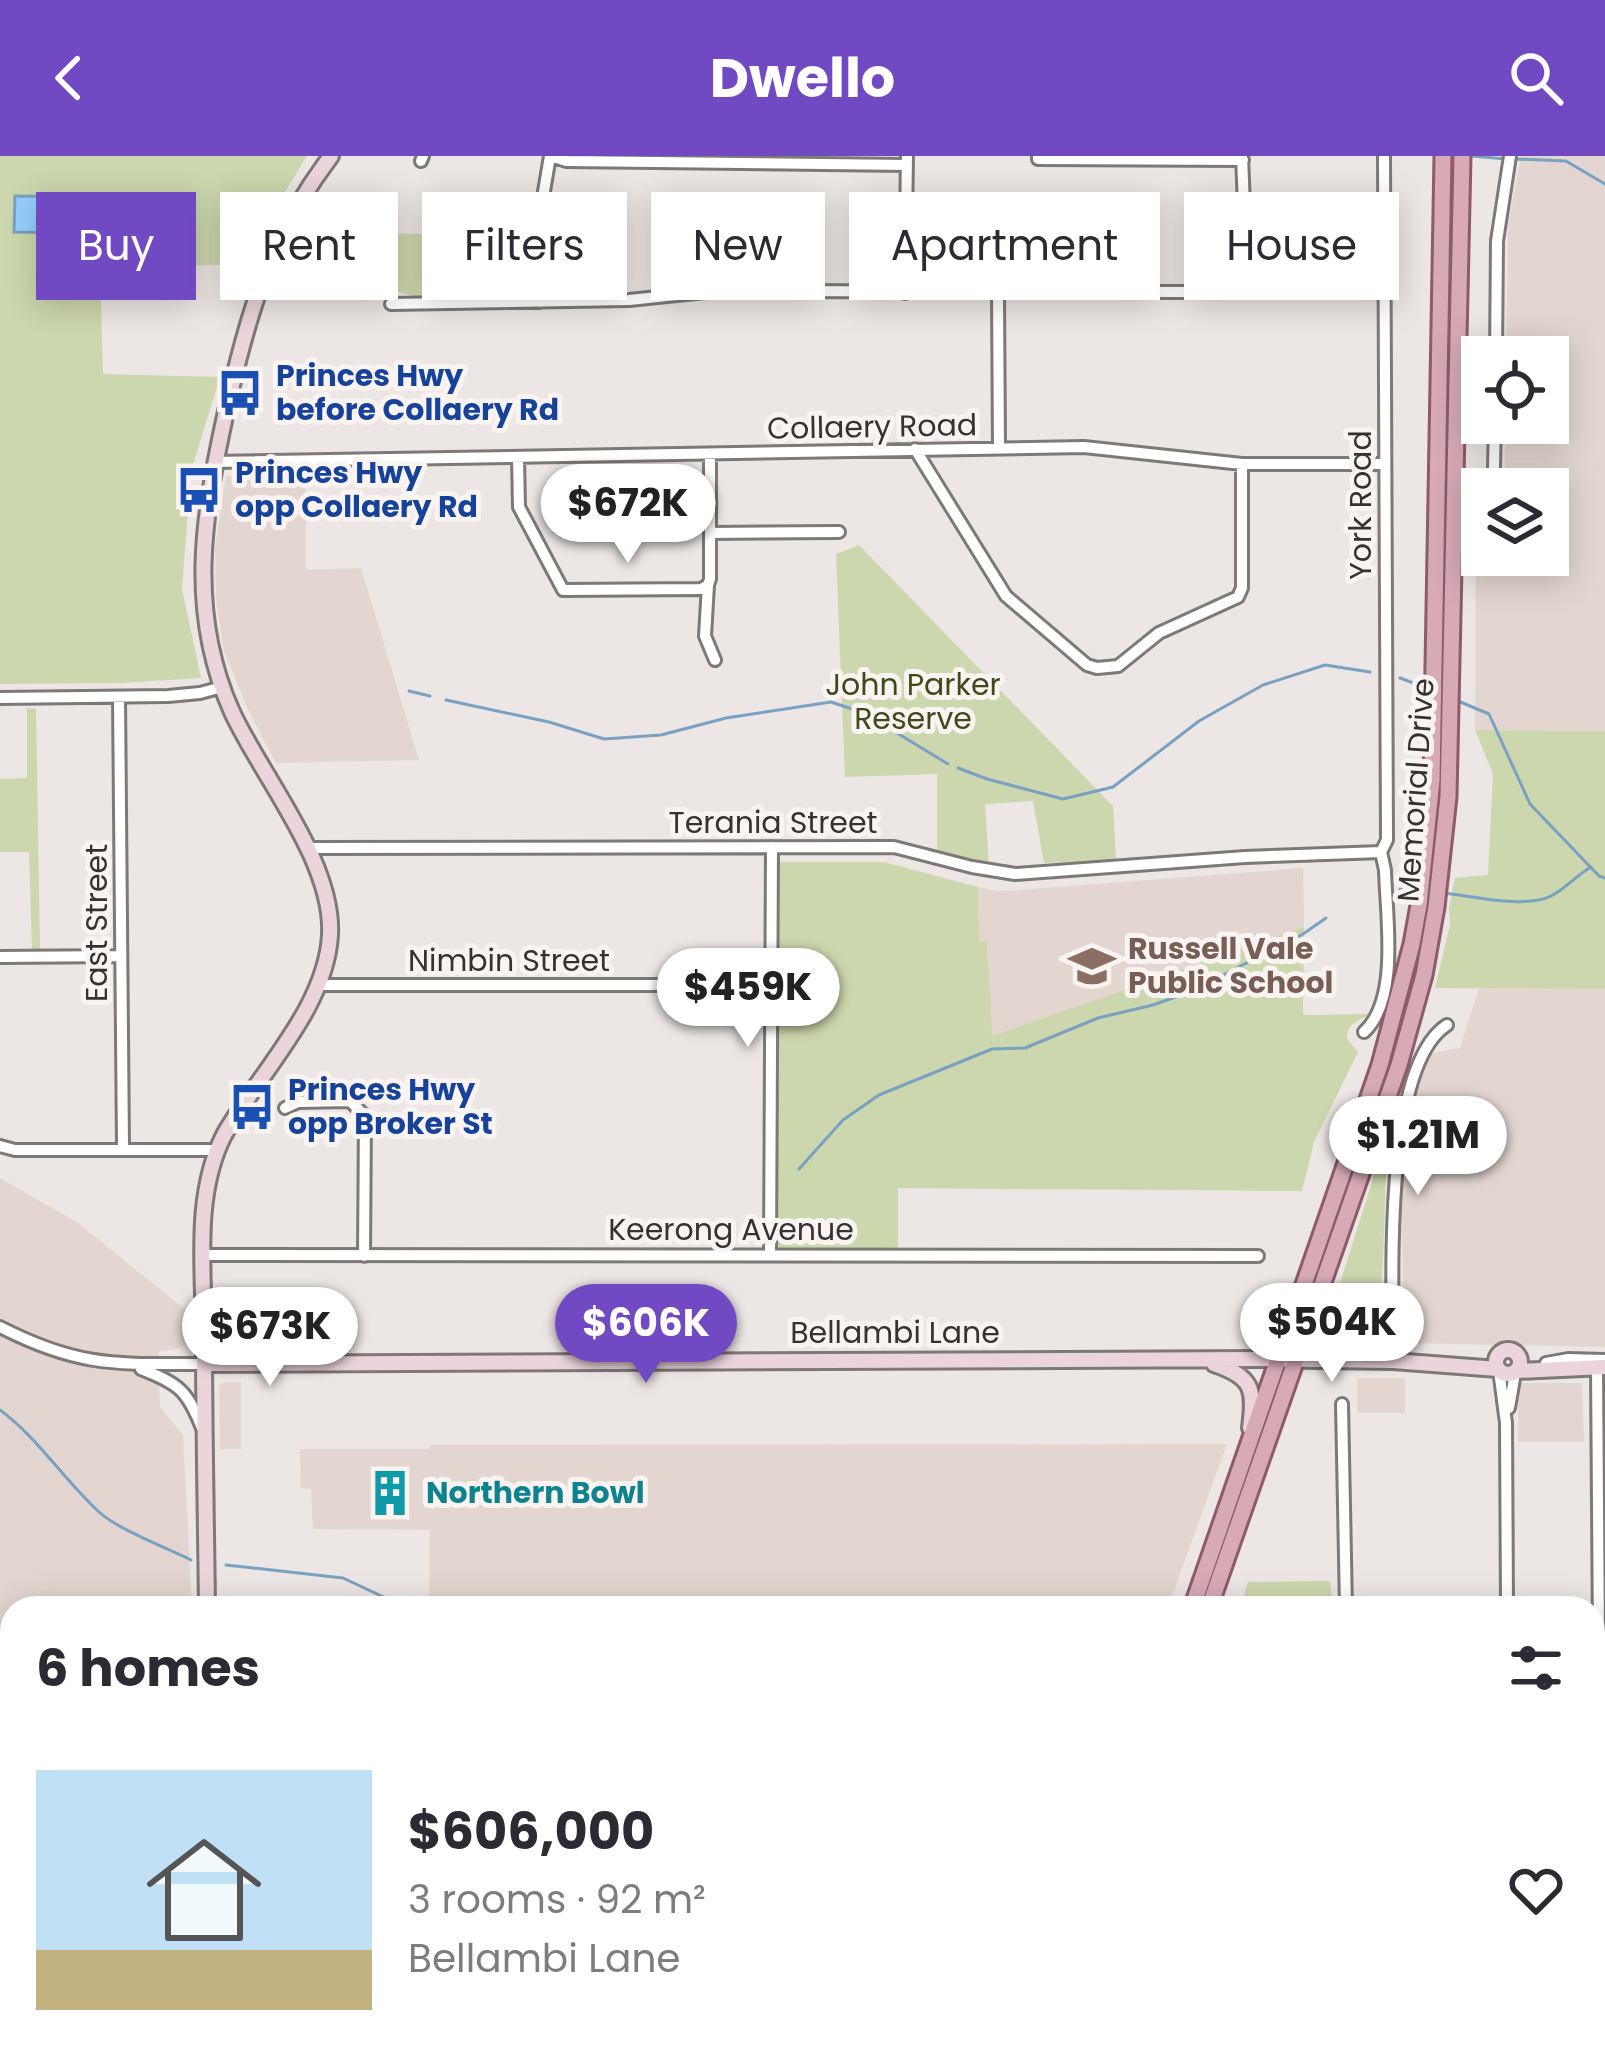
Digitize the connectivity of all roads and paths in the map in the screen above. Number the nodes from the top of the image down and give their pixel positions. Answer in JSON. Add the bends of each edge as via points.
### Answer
{"nodes":[{"id":1,"x":550,"y":156,"type":"edge"},
{"id":2,"x":1038,"y":156,"type":"edge"},
{"id":3,"x":1384,"y":156,"type":"edge"},
{"id":4,"x":1444,"y":156,"type":"edge"},
{"id":5,"x":1462,"y":156,"type":"edge"},
{"id":6,"x":1510,"y":156,"type":"edge"},
{"id":7,"x":330,"y":157,"type":"edge"},
{"id":8,"x":1243,"y":158,"type":"edge"},
{"id":9,"x":679,"y":159,"type":"edge"},
{"id":10,"x":794,"y":160,"type":"edge"},
{"id":11,"x":907,"y":161,"type":"edge"},
{"id":12,"x":907,"y":192,"type":"edge"},
{"id":13,"x":1244,"y":192,"type":"edge"},
{"id":14,"x":1384,"y":192,"type":"edge"},
{"id":15,"x":849,"y":292,"type":"edge"},
{"id":16,"x":998,"y":300,"type":"edge"},
{"id":17,"x":1385,"y":300,"type":"edge"},
{"id":18,"x":540,"y":302,"type":"junction"},
{"id":19,"x":392,"y":304,"type":"dead end"},
{"id":20,"x":1496,"y":336,"type":"edge"},
{"id":21,"x":1495,"y":444,"type":"edge"},
{"id":22,"x":999,"y":448,"type":"junction"},
{"id":23,"x":915,"y":449,"type":"junction"},
{"id":24,"x":710,"y":454,"type":"junction"},
{"id":25,"x":518,"y":457,"type":"junction"},
{"id":26,"x":215,"y":462,"type":"junction"},
{"id":27,"x":1242,"y":464,"type":"junction"},
{"id":28,"x":1385,"y":464,"type":"junction"},
{"id":29,"x":1495,"y":467,"type":"dead end"},
{"id":30,"x":839,"y":532,"type":"dead end"},
{"id":31,"x":710,"y":533,"type":"junction"},
{"id":32,"x":708,"y":585,"type":"junction"},
{"id":33,"x":715,"y":659,"type":"dead end"},
{"id":34,"x":222,"y":687,"type":"junction"},
{"id":35,"x":119,"y":697,"type":"junction"},
{"id":36,"x":0,"y":698,"type":"edge"},
{"id":37,"x":1442,"y":711,"type":"junction"},
{"id":38,"x":772,"y":847,"type":"junction"},
{"id":39,"x":307,"y":848,"type":"junction"},
{"id":40,"x":1381,"y":852,"type":"junction"},
{"id":41,"x":1428,"y":906,"type":"junction"},
{"id":42,"x":122,"y":956,"type":"junction"},
{"id":43,"x":0,"y":957,"type":"edge"},
{"id":44,"x":771,"y":985,"type":"junction"},
{"id":45,"x":318,"y":986,"type":"junction"},
{"id":46,"x":1447,"y":1025,"type":"dead end"},
{"id":47,"x":1364,"y":1032,"type":"dead end"},
{"id":48,"x":285,"y":1108,"type":"dead end"},
{"id":49,"x":0,"y":1146,"type":"edge"},
{"id":50,"x":123,"y":1148,"type":"junction"},
{"id":51,"x":217,"y":1150,"type":"junction"},
{"id":52,"x":770,"y":1254,"type":"junction"},
{"id":53,"x":203,"y":1255,"type":"junction"},
{"id":54,"x":364,"y":1256,"type":"junction"},
{"id":55,"x":1258,"y":1256,"type":"dead end"},
{"id":56,"x":1328,"y":1266,"type":"junction"},
{"id":57,"x":204,"y":1301,"type":"junction"},
{"id":58,"x":0,"y":1327,"type":"edge"},
{"id":59,"x":1198,"y":1360,"type":"junction"},
{"id":60,"x":1286,"y":1360,"type":"junction"},
{"id":61,"x":1370,"y":1360,"type":"junction"},
{"id":62,"x":1393,"y":1361,"type":"junction"},
{"id":63,"x":1546,"y":1363,"type":"junction"},
{"id":64,"x":204,"y":1364,"type":"junction"},
{"id":65,"x":334,"y":1364,"type":"junction"},
{"id":66,"x":1602,"y":1364,"type":"edge"},
{"id":67,"x":133,"y":1366,"type":"junction"},
{"id":68,"x":1506,"y":1367,"type":"junction"},
{"id":69,"x":1579,"y":1367,"type":"junction"},
{"id":70,"x":1342,"y":1405,"type":"dead end"},
{"id":71,"x":205,"y":1435,"type":"junction"},
{"id":72,"x":1248,"y":1445,"type":"junction"},
{"id":73,"x":208,"y":1596,"type":"edge"},
{"id":74,"x":1196,"y":1596,"type":"edge"},
{"id":75,"x":1213,"y":1596,"type":"edge"},
{"id":76,"x":1346,"y":1596,"type":"edge"},
{"id":77,"x":1508,"y":1596,"type":"edge"},
{"id":78,"x":1597,"y":1596,"type":"edge"}],
"edges":[{"from":1,"to":9,"type":"street"},
{"from":1,"to":18,"type":"street","via":[[538,227]]},
{"from":2,"to":8,"type":"street"},
{"from":3,"to":14,"type":"street","name":"York Road"},
{"from":4,"to":37,"type":"main road","name":"Memorial Drive","via":[[1433,685]]},
{"from":5,"to":37,"type":"main road","name":"Memorial Drive","via":[[1451,691]]},
{"from":6,"to":20,"type":"street","via":[[1497,241]]},
{"from":7,"to":26,"type":"main road","via":[[256,293]]},
{"from":8,"to":13,"type":"street"},
{"from":9,"to":10,"type":"street"},
{"from":10,"to":11,"type":"street"},
{"from":11,"to":12,"type":"street"},
{"from":15,"to":18,"type":"street"},
{"from":16,"to":22,"type":"street"},
{"from":17,"to":28,"type":"street","name":"York Road"},
{"from":18,"to":19,"type":"street"},
{"from":21,"to":29,"type":"street"},
{"from":22,"to":23,"type":"street","name":"Collaery Road"},
{"from":22,"to":27,"type":"street","name":"Collaery Road","via":[[1084,447]]},
{"from":23,"to":24,"type":"street","name":"Collaery Road"},
{"from":23,"to":27,"type":"street","via":[[1006,596],[1097,668],[1125,663],[1159,633],[1238,597]]},
{"from":24,"to":25,"type":"street","name":"Collaery Road"},
{"from":24,"to":31,"type":"street"},
{"from":25,"to":26,"type":"street","name":"Collaery Road"},
{"from":25,"to":32,"type":"street","via":[[519,507],[563,590]]},
{"from":26,"to":34,"type":"main road","via":[[201,567]]},
{"from":27,"to":28,"type":"street","name":"Collaery Road"},
{"from":28,"to":40,"type":"street","name":"York Road"},
{"from":30,"to":31,"type":"street"},
{"from":31,"to":32,"type":"street"},
{"from":32,"to":33,"type":"street","via":[[705,635]]},
{"from":34,"to":35,"type":"street"},
{"from":34,"to":39,"type":"main road"},
{"from":35,"to":36,"type":"street"},
{"from":35,"to":42,"type":"street","name":"East Street"},
{"from":37,"to":41,"type":"main road","name":"Memorial Drive","via":[[1448,797]]},
{"from":38,"to":39,"type":"street","name":"Terania Street"},
{"from":38,"to":40,"type":"street","name":"Terania Street","via":[[894,847],[1015,874]]},
{"from":38,"to":44,"type":"street"},
{"from":39,"to":45,"type":"main road","via":[[330,926]]},
{"from":40,"to":47,"type":"street","name":"York Road","via":[[1385,988]]},
{"from":41,"to":56,"type":"main road","name":"Memorial Drive","via":[[1424,975]]},
{"from":41,"to":60,"type":"main road","name":"Memorial Drive"},
{"from":42,"to":43,"type":"street"},
{"from":42,"to":50,"type":"street","name":"East Street"},
{"from":44,"to":45,"type":"street","name":"Nimbin Street"},
{"from":44,"to":52,"type":"street"},
{"from":45,"to":51,"type":"main road"},
{"from":46,"to":62,"type":"street","via":[[1424,1048],[1401,1120]]},
{"from":48,"to":54,"type":"street","via":[[350,1101],[365,1115]]},
{"from":49,"to":50,"type":"street"},
{"from":50,"to":51,"type":"street"},
{"from":51,"to":53,"type":"main road"},
{"from":52,"to":54,"type":"street","name":"Keerong Avenue"},
{"from":52,"to":55,"type":"street","name":"Keerong Avenue"},
{"from":53,"to":54,"type":"street","name":"Keerong Avenue"},
{"from":53,"to":57,"type":"main road"},
{"from":56,"to":60,"type":"main road","name":"Memorial Drive"},
{"from":56,"to":61,"type":"main road","via":[[1321,1331],[1337,1351]]},
{"from":57,"to":64,"type":"main road"},
{"from":57,"to":65,"type":"main road","via":[[230,1348]]},
{"from":58,"to":67,"type":"street","via":[[64,1355]]},
{"from":59,"to":60,"type":"main road","name":"Bellambi Lane"},
{"from":59,"to":65,"type":"main road","name":"Bellambi Lane"},
{"from":59,"to":72,"type":"main road","via":[[1247,1381]]},
{"from":60,"to":61,"type":"main road","name":"Bellambi Lane"},
{"from":60,"to":72,"type":"main road","name":"Memorial Drive"},
{"from":60,"to":75,"type":"main road","name":"Memorial Drive"},
{"from":61,"to":62,"type":"main road","name":"Bellambi Lane"},
{"from":62,"to":68,"type":"main road","name":"Bellambi Lane"},
{"from":63,"to":66,"type":"street"},
{"from":63,"to":68,"type":"main road","via":[[1508,1350]]},
{"from":63,"to":69,"type":"main road"},
{"from":64,"to":65,"type":"main road","name":"Bellambi Lane"},
{"from":64,"to":67,"type":"street"},
{"from":64,"to":71,"type":"main road"},
{"from":66,"to":69,"type":"main road"},
{"from":66,"to":78,"type":"street"},
{"from":67,"to":71,"type":"street","via":[[181,1388]]},
{"from":68,"to":69,"type":"main road"},
{"from":68,"to":77,"type":"street"},
{"from":70,"to":76,"type":"street"},
{"from":71,"to":73,"type":"main road"},
{"from":72,"to":74,"type":"main road","name":"Memorial Drive"}]}
